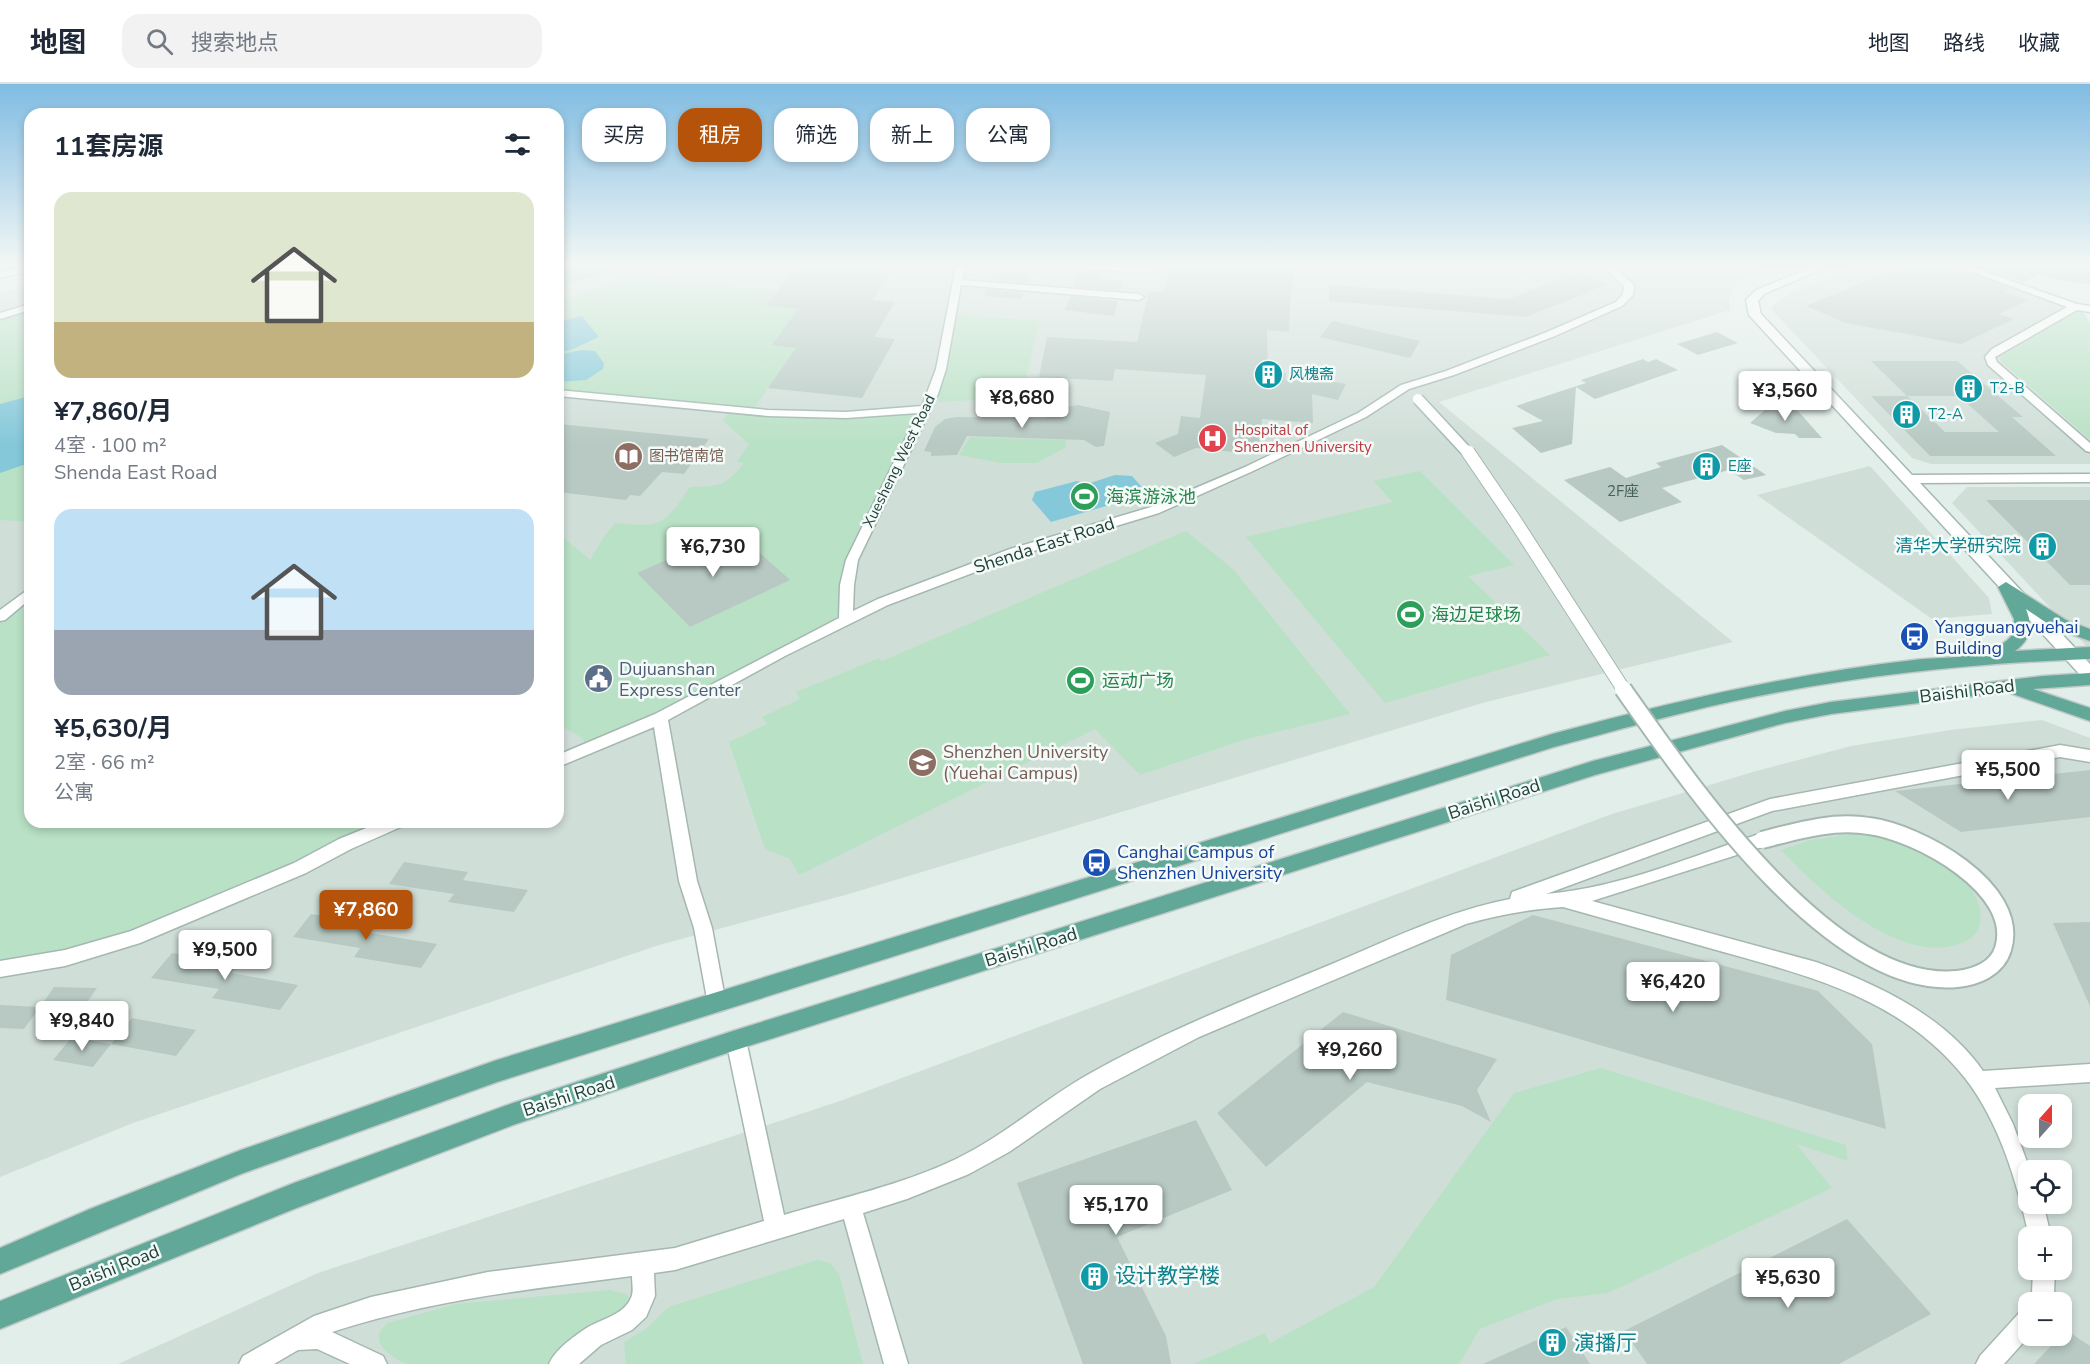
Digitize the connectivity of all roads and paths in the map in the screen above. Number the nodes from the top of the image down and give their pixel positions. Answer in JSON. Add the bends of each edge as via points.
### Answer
{"nodes":[{"id":1,"x":949,"y":326,"type":"edge"},
{"id":2,"x":1567,"y":326,"type":"edge"},
{"id":3,"x":1764,"y":326,"type":"edge"},
{"id":4,"x":2042,"y":326,"type":"edge"},
{"id":5,"x":1405,"y":387,"type":"junction"},
{"id":6,"x":564,"y":394,"type":"edge"},
{"id":7,"x":927,"y":409,"type":"junction"},
{"id":8,"x":2090,"y":449,"type":"edge"},
{"id":9,"x":2090,"y":478,"type":"edge"},
{"id":10,"x":1908,"y":479,"type":"junction"},
{"id":11,"x":2006,"y":587,"type":"junction"},
{"id":12,"x":24,"y":597,"type":"edge"},
{"id":13,"x":0,"y":617,"type":"edge"},
{"id":14,"x":846,"y":620,"type":"junction"},
{"id":15,"x":2090,"y":635,"type":"edge"},
{"id":16,"x":2090,"y":653,"type":"edge"},
{"id":17,"x":2071,"y":654,"type":"junction"},
{"id":18,"x":1982,"y":660,"type":"junction"},
{"id":19,"x":2090,"y":677,"type":"edge"},
{"id":20,"x":2004,"y":687,"type":"junction"},
{"id":21,"x":2090,"y":715,"type":"edge"},
{"id":22,"x":660,"y":718,"type":"junction"},
{"id":23,"x":2090,"y":756,"type":"edge"},
{"id":24,"x":564,"y":758,"type":"edge"},
{"id":25,"x":383,"y":828,"type":"edge"},
{"id":26,"x":1563,"y":900,"type":"junction"},
{"id":27,"x":1463,"y":917,"type":"junction"},
{"id":28,"x":0,"y":969,"type":"edge"},
{"id":29,"x":717,"y":1004,"type":"junction"},
{"id":30,"x":736,"y":1040,"type":"junction"},
{"id":31,"x":2090,"y":1073,"type":"edge"},
{"id":32,"x":1979,"y":1080,"type":"junction"},
{"id":33,"x":2018,"y":1164,"type":"edge"},
{"id":34,"x":851,"y":1207,"type":"junction"},
{"id":35,"x":776,"y":1228,"type":"junction"},
{"id":36,"x":0,"y":1261,"type":"edge"},
{"id":37,"x":642,"y":1264,"type":"junction"},
{"id":38,"x":0,"y":1315,"type":"edge"},
{"id":39,"x":2018,"y":1331,"type":"edge"},
{"id":40,"x":295,"y":1341,"type":"junction"},
{"id":41,"x":251,"y":1364,"type":"edge"},
{"id":42,"x":375,"y":1364,"type":"edge"},
{"id":43,"x":561,"y":1364,"type":"edge"},
{"id":44,"x":896,"y":1364,"type":"edge"},
{"id":45,"x":1988,"y":1364,"type":"edge"}],
"edges":[{"from":1,"to":7,"type":"street","name":"Xuesheng West Road","via":[[941,369]]},
{"from":2,"to":5,"type":"street","name":"Shenda East Road"},
{"from":3,"to":10,"type":"street"},
{"from":4,"to":8,"type":"street","via":[[1996,351],[1990,357],[1992,363]]},
{"from":5,"to":14,"type":"street","name":"Shenda East Road","via":[[1362,415],[1155,510],[1015,552]]},
{"from":5,"to":26,"type":"street","bridge":true,"via":[[1479,466],[1667,754],[1728,829],[1743,845],[1750,854],[1765,870],[1789,894],[1862,953],[1913,974],[1941,979],[1980,974],[1999,959],[2004,948],[2005,935],[1997,908],[1966,871],[1916,840],[1863,825],[1832,825],[1793,832],[1762,840],[1751,844],[1741,847],[1730,850],[1613,889]]},
{"from":6,"to":7,"type":"street","via":[[768,413],[816,415]]},
{"from":7,"to":14,"type":"street","name":"Xuesheng West Road","via":[[852,560]]},
{"from":9,"to":10,"type":"street"},
{"from":10,"to":11,"type":"street"},
{"from":11,"to":15,"type":"main road","via":[[2060,624]]},
{"from":11,"to":17,"type":"street"},
{"from":11,"to":18,"type":"main road","via":[[2018,605],[2022,637],[2016,644]]},
{"from":12,"to":13,"type":"street"},
{"from":14,"to":22,"type":"street","name":"Shenda East Road"},
{"from":16,"to":17,"type":"main road","name":"Baishi Road"},
{"from":17,"to":18,"type":"main road","name":"Baishi Road"},
{"from":17,"to":19,"type":"street"},
{"from":18,"to":29,"type":"main road","name":"Baishi Road","via":[[1884,670],[1750,692],[1562,738]]},
{"from":19,"to":20,"type":"main road","name":"Baishi Road"},
{"from":20,"to":21,"type":"main road"},
{"from":20,"to":30,"type":"main road","name":"Baishi Road","via":[[1808,712],[1649,752]]},
{"from":22,"to":24,"type":"street","name":"Shenda East Road"},
{"from":22,"to":29,"type":"street","via":[[688,881]]},
{"from":23,"to":27,"type":"street","via":[[2060,751],[1770,805]]},
{"from":25,"to":28,"type":"street","via":[[300,868],[134,938],[65,958]]},
{"from":26,"to":27,"type":"street","via":[[1522,902]]},
{"from":26,"to":32,"type":"street","via":[[1852,982],[1880,997],[1949,1047]]},
{"from":27,"to":34,"type":"street","via":[[1192,1031],[1093,1082],[1002,1145],[962,1167]]},
{"from":29,"to":36,"type":"main road","name":"Baishi Road","via":[[497,1071],[364,1117],[241,1162]]},
{"from":30,"to":35,"type":"street"},
{"from":30,"to":38,"type":"main road","name":"Baishi Road","via":[[491,1122],[294,1196]]},
{"from":31,"to":32,"type":"street"},
{"from":32,"to":33,"type":"street","via":[[2005,1127]]},
{"from":34,"to":35,"type":"street"},
{"from":34,"to":44,"type":"street"},
{"from":35,"to":37,"type":"street","via":[[675,1259]]},
{"from":37,"to":40,"type":"street","via":[[488,1283],[420,1296],[322,1324]]},
{"from":37,"to":43,"type":"street","via":[[644,1296],[638,1309],[624,1323],[593,1337]]},
{"from":39,"to":45,"type":"street"},
{"from":40,"to":41,"type":"street"},
{"from":40,"to":42,"type":"street","via":[[318,1337]]}]}
